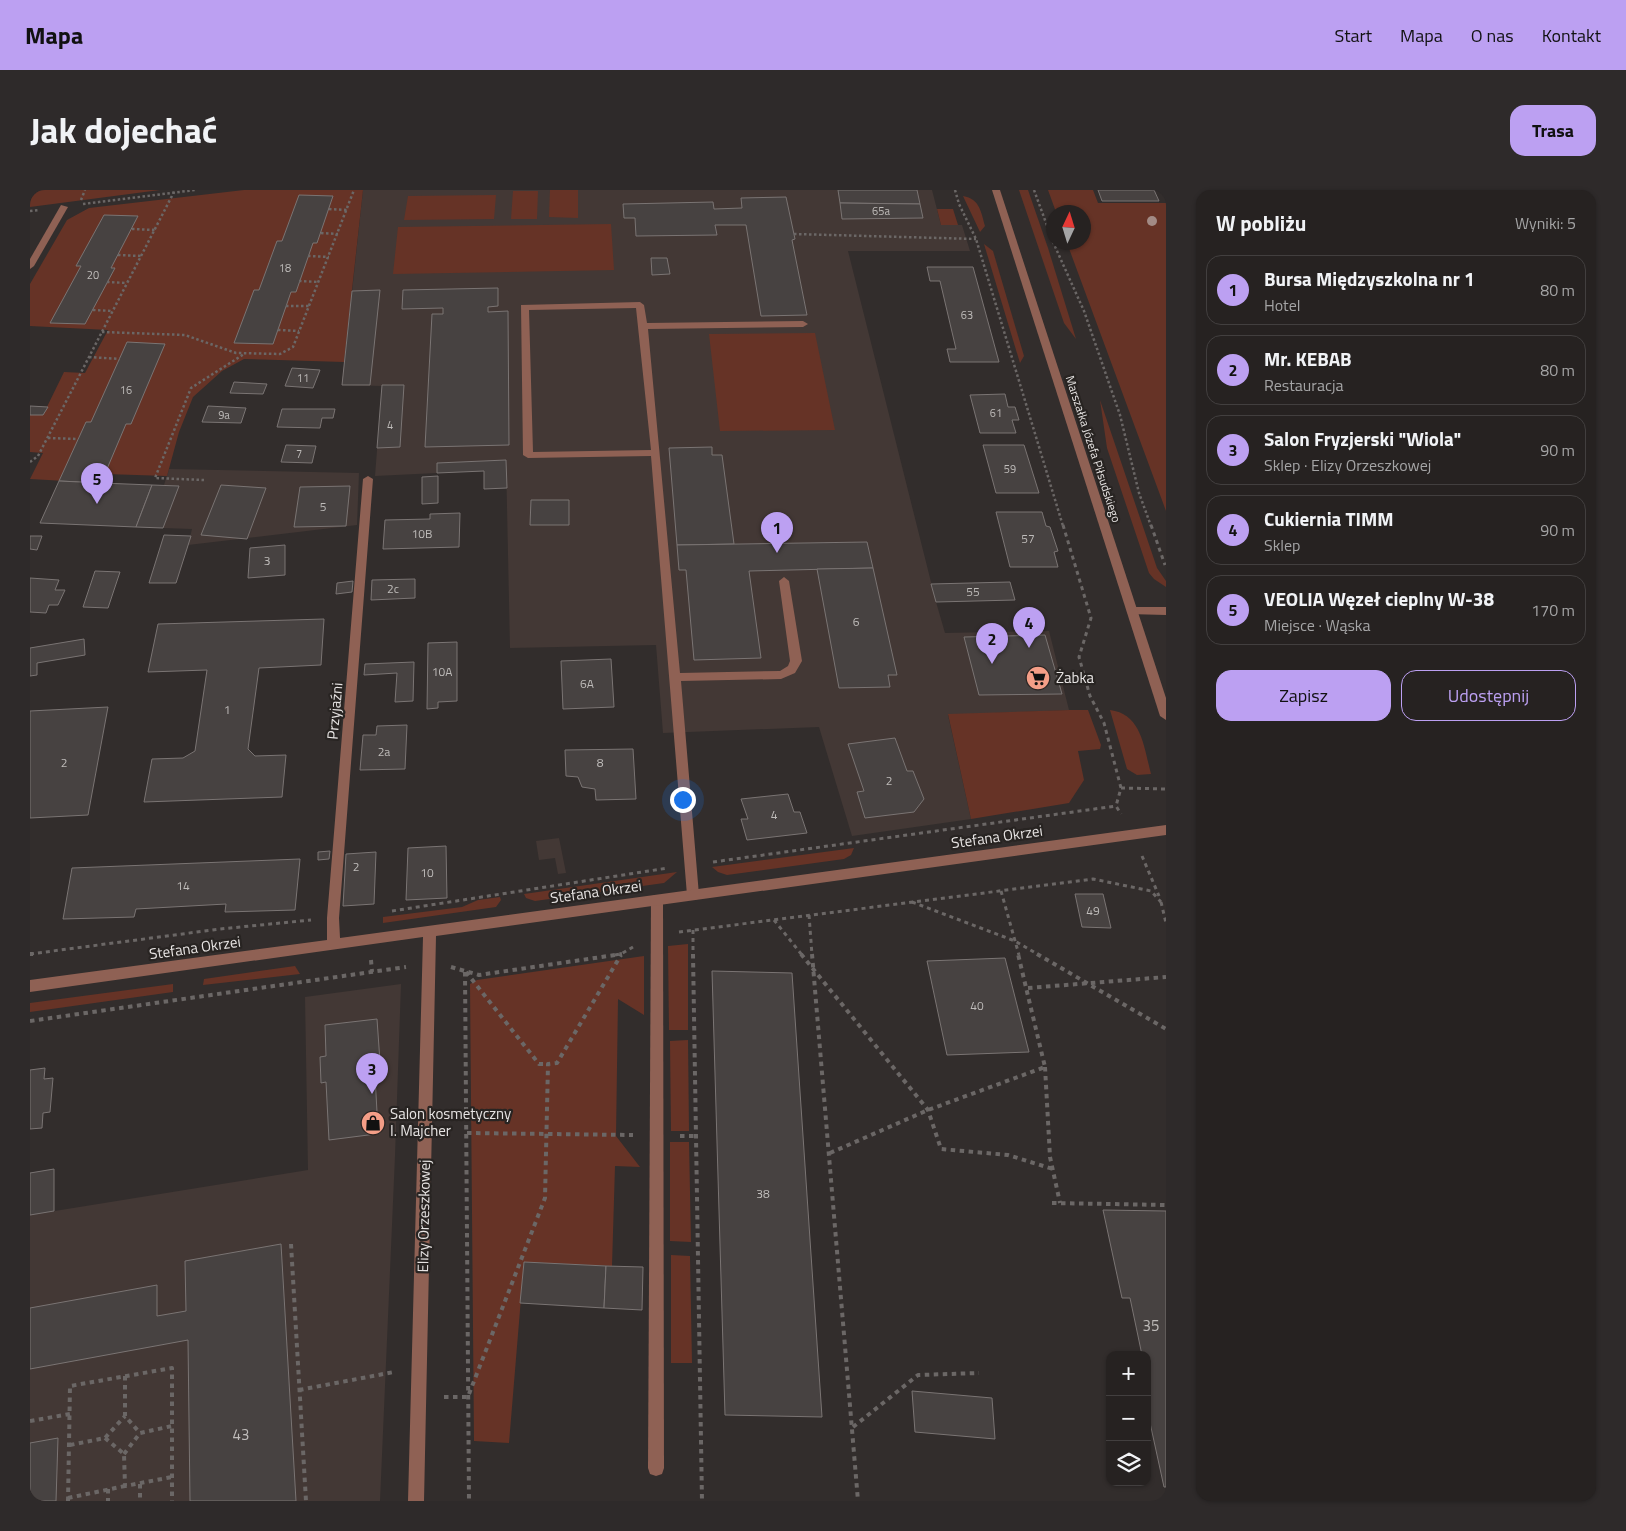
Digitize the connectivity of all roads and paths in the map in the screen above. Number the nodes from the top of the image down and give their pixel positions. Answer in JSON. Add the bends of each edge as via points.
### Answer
{"nodes":[{"id":1,"x":195,"y":190,"type":"edge"},
{"id":2,"x":354,"y":190,"type":"edge"},
{"id":3,"x":955,"y":190,"type":"edge"},
{"id":4,"x":996,"y":190,"type":"edge"},
{"id":5,"x":1034,"y":190,"type":"edge"},
{"id":6,"x":174,"y":192,"type":"junction"},
{"id":7,"x":64,"y":207,"type":"junction"},
{"id":8,"x":329,"y":209,"type":"dead end"},
{"id":9,"x":347,"y":210,"type":"junction"},
{"id":10,"x":30,"y":211,"type":"edge"},
{"id":11,"x":132,"y":229,"type":"dead end"},
{"id":12,"x":155,"y":230,"type":"junction"},
{"id":13,"x":321,"y":233,"type":"dead end"},
{"id":14,"x":338,"y":234,"type":"junction"},
{"id":15,"x":794,"y":234,"type":"dead end"},
{"id":16,"x":976,"y":239,"type":"junction"},
{"id":17,"x":118,"y":255,"type":"dead end"},
{"id":18,"x":141,"y":256,"type":"junction"},
{"id":19,"x":308,"y":256,"type":"dead end"},
{"id":20,"x":329,"y":257,"type":"junction"},
{"id":21,"x":30,"y":266,"type":"edge"},
{"id":22,"x":299,"y":281,"type":"dead end"},
{"id":23,"x":107,"y":282,"type":"dead end"},
{"id":24,"x":318,"y":282,"type":"junction"},
{"id":25,"x":127,"y":283,"type":"junction"},
{"id":26,"x":286,"y":306,"type":"dead end"},
{"id":27,"x":309,"y":306,"type":"junction"},
{"id":28,"x":93,"y":310,"type":"dead end"},
{"id":29,"x":113,"y":311,"type":"junction"},
{"id":30,"x":803,"y":324,"type":"dead end"},
{"id":31,"x":643,"y":326,"type":"junction"},
{"id":32,"x":278,"y":330,"type":"dead end"},
{"id":33,"x":299,"y":331,"type":"junction"},
{"id":34,"x":102,"y":332,"type":"junction"},
{"id":35,"x":244,"y":354,"type":"junction"},
{"id":36,"x":89,"y":357,"type":"junction"},
{"id":37,"x":120,"y":359,"type":"dead end"},
{"id":38,"x":48,"y":438,"type":"junction"},
{"id":39,"x":78,"y":439,"type":"dead end"},
{"id":40,"x":656,"y":453,"type":"junction"},
{"id":41,"x":30,"y":462,"type":"edge"},
{"id":42,"x":368,"y":479,"type":"dead end"},
{"id":43,"x":204,"y":480,"type":"dead end"},
{"id":44,"x":1165,"y":565,"type":"edge"},
{"id":45,"x":784,"y":581,"type":"dead end"},
{"id":46,"x":1132,"y":611,"type":"junction"},
{"id":47,"x":1166,"y":611,"type":"edge"},
{"id":48,"x":674,"y":677,"type":"junction"},
{"id":49,"x":1166,"y":716,"type":"edge"},
{"id":50,"x":1121,"y":788,"type":"junction"},
{"id":51,"x":1166,"y":789,"type":"edge"},
{"id":52,"x":1116,"y":806,"type":"junction"},
{"id":53,"x":1124,"y":821,"type":"dead end"},
{"id":54,"x":1166,"y":830,"type":"edge"},
{"id":55,"x":1144,"y":861,"type":"dead end"},
{"id":56,"x":690,"y":865,"type":"junction"},
{"id":57,"x":1001,"y":891,"type":"junction"},
{"id":58,"x":693,"y":896,"type":"junction"},
{"id":59,"x":657,"y":900,"type":"junction"},
{"id":60,"x":912,"y":902,"type":"junction"},
{"id":61,"x":1161,"y":902,"type":"junction"},
{"id":62,"x":385,"y":912,"type":"dead end"},
{"id":63,"x":809,"y":915,"type":"junction"},
{"id":64,"x":333,"y":918,"type":"junction"},
{"id":65,"x":774,"y":920,"type":"junction"},
{"id":66,"x":1166,"y":923,"type":"edge"},
{"id":67,"x":693,"y":930,"type":"junction"},
{"id":68,"x":430,"y":932,"type":"junction"},
{"id":69,"x":675,"y":932,"type":"dead end"},
{"id":70,"x":1014,"y":941,"type":"junction"},
{"id":71,"x":334,"y":945,"type":"junction"},
{"id":72,"x":636,"y":946,"type":"dead end"},
{"id":73,"x":30,"y":954,"type":"edge"},
{"id":74,"x":621,"y":954,"type":"junction"},
{"id":75,"x":371,"y":957,"type":"dead end"},
{"id":76,"x":408,"y":967,"type":"dead end"},
{"id":77,"x":372,"y":972,"type":"junction"},
{"id":78,"x":465,"y":972,"type":"junction"},
{"id":79,"x":815,"y":972,"type":"junction"},
{"id":80,"x":1166,"y":977,"type":"edge"},
{"id":81,"x":1089,"y":984,"type":"junction"},
{"id":82,"x":30,"y":986,"type":"edge"},
{"id":83,"x":1028,"y":988,"type":"junction"},
{"id":84,"x":30,"y":1021,"type":"edge"},
{"id":85,"x":1166,"y":1029,"type":"edge"},
{"id":86,"x":548,"y":1064,"type":"junction"},
{"id":87,"x":1044,"y":1067,"type":"junction"},
{"id":88,"x":928,"y":1110,"type":"junction"},
{"id":89,"x":466,"y":1133,"type":"junction"},
{"id":90,"x":546,"y":1134,"type":"junction"},
{"id":91,"x":657,"y":1136,"type":"junction"},
{"id":92,"x":696,"y":1136,"type":"junction"},
{"id":93,"x":830,"y":1153,"type":"junction"},
{"id":94,"x":1053,"y":1169,"type":"junction"},
{"id":95,"x":1052,"y":1203,"type":"dead end"},
{"id":96,"x":1060,"y":1203,"type":"junction"},
{"id":97,"x":1166,"y":1205,"type":"edge"},
{"id":98,"x":290,"y":1244,"type":"dead end"},
{"id":99,"x":394,"y":1372,"type":"dead end"},
{"id":100,"x":979,"y":1373,"type":"dead end"},
{"id":101,"x":124,"y":1376,"type":"junction"},
{"id":102,"x":299,"y":1390,"type":"junction"},
{"id":103,"x":442,"y":1397,"type":"dead end"},
{"id":104,"x":468,"y":1397,"type":"junction"},
{"id":105,"x":70,"y":1414,"type":"junction"},
{"id":106,"x":125,"y":1416,"type":"junction"},
{"id":107,"x":30,"y":1421,"type":"edge"},
{"id":108,"x":172,"y":1426,"type":"junction"},
{"id":109,"x":853,"y":1427,"type":"junction"},
{"id":110,"x":140,"y":1433,"type":"junction"},
{"id":111,"x":105,"y":1438,"type":"junction"},
{"id":112,"x":70,"y":1446,"type":"junction"},
{"id":113,"x":124,"y":1454,"type":"junction"},
{"id":114,"x":656,"y":1468,"type":"dead end"},
{"id":115,"x":172,"y":1476,"type":"junction"},
{"id":116,"x":140,"y":1484,"type":"junction"},
{"id":117,"x":124,"y":1486,"type":"junction"},
{"id":118,"x":108,"y":1489,"type":"junction"},
{"id":119,"x":68,"y":1500,"type":"edge"},
{"id":120,"x":108,"y":1501,"type":"edge"},
{"id":121,"x":140,"y":1501,"type":"edge"},
{"id":122,"x":172,"y":1501,"type":"edge"},
{"id":123,"x":306,"y":1501,"type":"edge"},
{"id":124,"x":416,"y":1501,"type":"edge"},
{"id":125,"x":469,"y":1501,"type":"edge"},
{"id":126,"x":702,"y":1501,"type":"edge"},
{"id":127,"x":858,"y":1501,"type":"edge"}],
"edges":[{"from":1,"to":6,"type":"path"},
{"from":2,"to":9,"type":"path"},
{"from":3,"to":16,"type":"path"},
{"from":4,"to":46,"type":"street","name":"Marszałka Józefa Piłsudskiego"},
{"from":5,"to":44,"type":"path","via":[[1084,310],[1120,415],[1139,493]]},
{"from":6,"to":7,"type":"path"},
{"from":6,"to":12,"type":"path"},
{"from":7,"to":10,"type":"path"},
{"from":7,"to":21,"type":"street"},
{"from":8,"to":9,"type":"path"},
{"from":9,"to":14,"type":"path"},
{"from":11,"to":12,"type":"path"},
{"from":12,"to":18,"type":"path"},
{"from":13,"to":14,"type":"path"},
{"from":14,"to":20,"type":"path"},
{"from":15,"to":16,"type":"path"},
{"from":16,"to":50,"type":"path","via":[[1091,618],[1079,656],[1090,696],[1104,722]]},
{"from":17,"to":18,"type":"path"},
{"from":18,"to":25,"type":"path"},
{"from":19,"to":20,"type":"path"},
{"from":20,"to":24,"type":"path"},
{"from":22,"to":24,"type":"path"},
{"from":23,"to":25,"type":"path"},
{"from":24,"to":27,"type":"path"},
{"from":25,"to":29,"type":"path"},
{"from":26,"to":27,"type":"path"},
{"from":27,"to":33,"type":"path"},
{"from":28,"to":29,"type":"path"},
{"from":29,"to":34,"type":"path"},
{"from":30,"to":31,"type":"street"},
{"from":31,"to":40,"type":"street"},
{"from":31,"to":40,"type":"street","via":[[640,305],[524,307],[528,455]]},
{"from":32,"to":33,"type":"path"},
{"from":33,"to":35,"type":"path","via":[[293,347],[280,354]]},
{"from":34,"to":35,"type":"path","via":[[185,335]]},
{"from":34,"to":36,"type":"path"},
{"from":35,"to":43,"type":"path","via":[[191,388],[156,478]]},
{"from":36,"to":37,"type":"path"},
{"from":36,"to":38,"type":"path"},
{"from":38,"to":39,"type":"path"},
{"from":38,"to":41,"type":"path","via":[[38,456]]},
{"from":40,"to":48,"type":"street"},
{"from":42,"to":64,"type":"street","name":"Przyjaźni"},
{"from":45,"to":48,"type":"street","via":[[795,668],[781,675]]},
{"from":46,"to":47,"type":"street"},
{"from":46,"to":49,"type":"street","name":"Marszałka Józefa Piłsudskiego"},
{"from":48,"to":56,"type":"street"},
{"from":50,"to":51,"type":"path"},
{"from":50,"to":52,"type":"path"},
{"from":52,"to":53,"type":"path"},
{"from":52,"to":56,"type":"path"},
{"from":54,"to":58,"type":"street","name":"Stefana Okrzei"},
{"from":55,"to":61,"type":"path"},
{"from":56,"to":58,"type":"street"},
{"from":56,"to":62,"type":"path"},
{"from":57,"to":60,"type":"path"},
{"from":57,"to":61,"type":"path","via":[[1099,879],[1151,891]]},
{"from":57,"to":70,"type":"path"},
{"from":58,"to":59,"type":"street","name":"Stefana Okrzei"},
{"from":59,"to":68,"type":"street","name":"Stefana Okrzei"},
{"from":59,"to":91,"type":"street"},
{"from":60,"to":63,"type":"path"},
{"from":60,"to":70,"type":"path"},
{"from":61,"to":66,"type":"path"},
{"from":63,"to":65,"type":"path"},
{"from":63,"to":79,"type":"path"},
{"from":64,"to":71,"type":"street","name":"Przyjaźni"},
{"from":64,"to":73,"type":"path"},
{"from":65,"to":67,"type":"path"},
{"from":65,"to":79,"type":"path"},
{"from":67,"to":69,"type":"path"},
{"from":67,"to":92,"type":"path"},
{"from":68,"to":71,"type":"street","name":"Stefana Okrzei"},
{"from":68,"to":124,"type":"street","name":"Elizy Orzeszkowej"},
{"from":70,"to":81,"type":"path"},
{"from":70,"to":83,"type":"path"},
{"from":71,"to":82,"type":"street","name":"Stefana Okrzei"},
{"from":72,"to":74,"type":"path"},
{"from":74,"to":78,"type":"path","via":[[478,975]]},
{"from":74,"to":86,"type":"path","via":[[557,1063]]},
{"from":75,"to":77,"type":"path"},
{"from":76,"to":77,"type":"path"},
{"from":77,"to":84,"type":"path"},
{"from":78,"to":86,"type":"path","via":[[539,1064]]},
{"from":78,"to":89,"type":"path"},
{"from":79,"to":88,"type":"path"},
{"from":79,"to":93,"type":"path"},
{"from":80,"to":81,"type":"path"},
{"from":81,"to":83,"type":"path"},
{"from":81,"to":85,"type":"path"},
{"from":83,"to":87,"type":"path"},
{"from":86,"to":90,"type":"path"},
{"from":87,"to":88,"type":"path"},
{"from":87,"to":94,"type":"path"},
{"from":88,"to":93,"type":"path"},
{"from":88,"to":94,"type":"path","via":[[941,1149],[1008,1155]]},
{"from":89,"to":90,"type":"path"},
{"from":89,"to":104,"type":"path"},
{"from":90,"to":91,"type":"path"},
{"from":90,"to":104,"type":"path","via":[[545,1198]]},
{"from":91,"to":92,"type":"path"},
{"from":91,"to":114,"type":"street"},
{"from":92,"to":126,"type":"path"},
{"from":93,"to":109,"type":"path"},
{"from":94,"to":96,"type":"path"},
{"from":95,"to":96,"type":"path"},
{"from":96,"to":97,"type":"path"},
{"from":98,"to":102,"type":"path"},
{"from":99,"to":102,"type":"path"},
{"from":100,"to":109,"type":"path","via":[[918,1375]]},
{"from":101,"to":105,"type":"path","via":[[70,1386]]},
{"from":101,"to":106,"type":"path"},
{"from":101,"to":108,"type":"path","via":[[172,1368]]},
{"from":102,"to":123,"type":"path"},
{"from":103,"to":104,"type":"path"},
{"from":104,"to":125,"type":"path"},
{"from":105,"to":107,"type":"path"},
{"from":105,"to":112,"type":"path"},
{"from":106,"to":110,"type":"path"},
{"from":106,"to":111,"type":"path"},
{"from":108,"to":110,"type":"path"},
{"from":108,"to":115,"type":"path"},
{"from":109,"to":127,"type":"path"},
{"from":110,"to":113,"type":"path"},
{"from":111,"to":112,"type":"path"},
{"from":111,"to":113,"type":"path"},
{"from":112,"to":119,"type":"path"},
{"from":113,"to":117,"type":"path"},
{"from":115,"to":116,"type":"path"},
{"from":115,"to":122,"type":"path"},
{"from":116,"to":117,"type":"path"},
{"from":116,"to":121,"type":"path"},
{"from":117,"to":118,"type":"path"},
{"from":118,"to":119,"type":"path"},
{"from":118,"to":120,"type":"path"}]}
